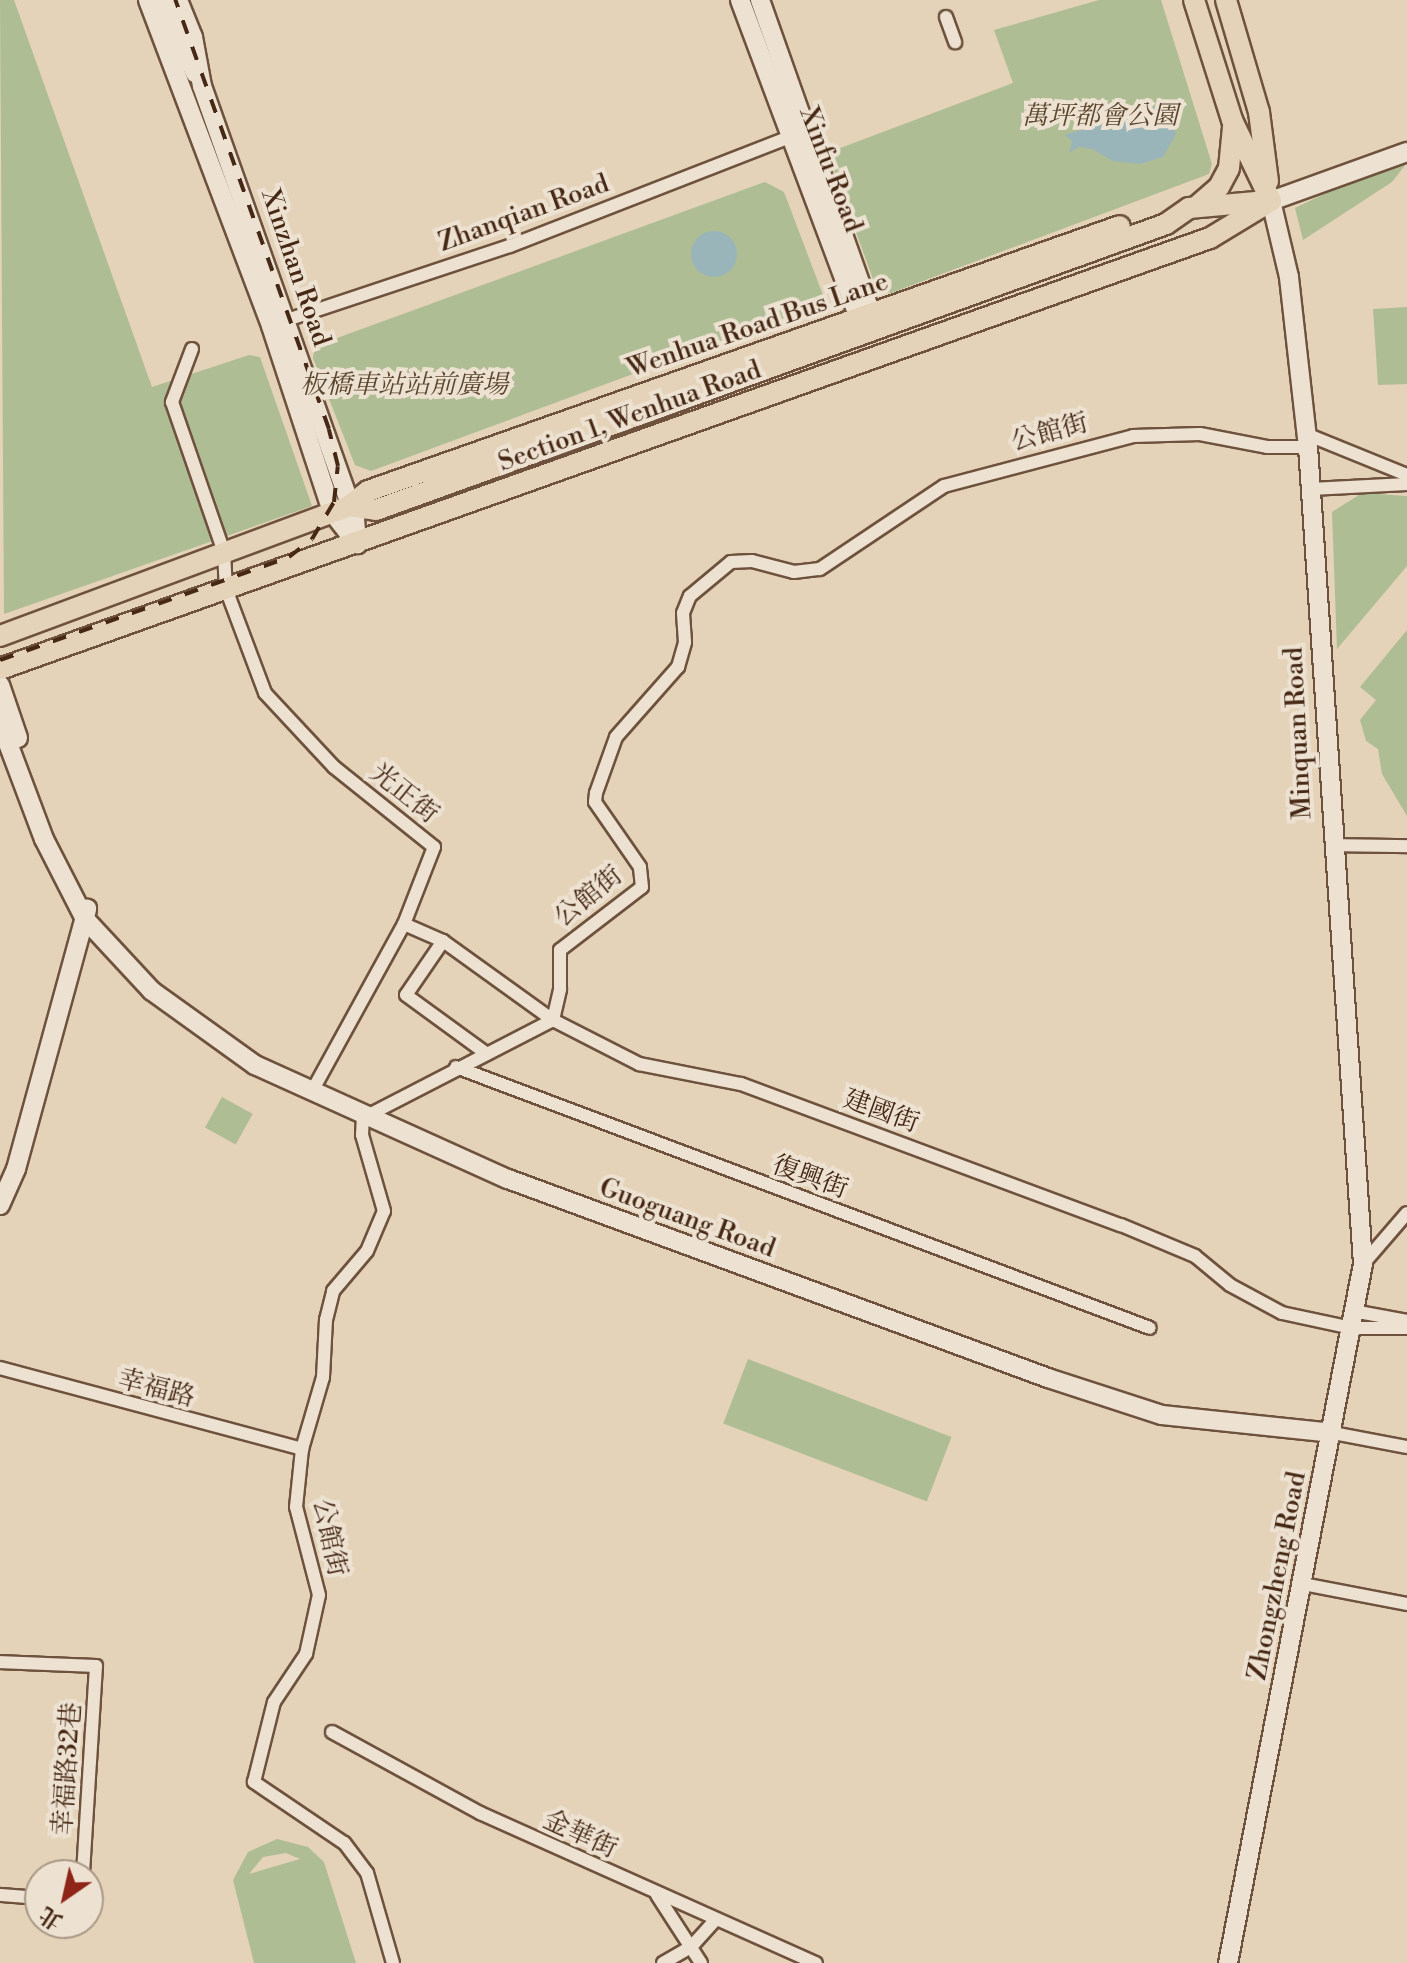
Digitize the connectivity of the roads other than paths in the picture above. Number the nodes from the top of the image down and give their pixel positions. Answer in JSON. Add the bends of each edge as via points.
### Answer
{"nodes":[{"id":1,"x":148,"y":0,"type":"edge"},
{"id":2,"x":161,"y":0,"type":"edge"},
{"id":3,"x":178,"y":0,"type":"edge"},
{"id":4,"x":740,"y":0,"type":"edge"},
{"id":5,"x":760,"y":0,"type":"edge"},
{"id":6,"x":1194,"y":0,"type":"edge"},
{"id":7,"x":1226,"y":0,"type":"edge"},
{"id":8,"x":946,"y":17,"type":"dead end"},
{"id":9,"x":955,"y":42,"type":"dead end"},
{"id":10,"x":202,"y":86,"type":"junction"},
{"id":11,"x":1232,"y":120,"type":"junction"},
{"id":12,"x":789,"y":137,"type":"junction"},
{"id":13,"x":1407,"y":152,"type":"edge"},
{"id":14,"x":1271,"y":201,"type":"junction"},
{"id":15,"x":1193,"y":207,"type":"junction"},
{"id":16,"x":278,"y":323,"type":"junction"},
{"id":17,"x":868,"y":323,"type":"junction"},
{"id":18,"x":192,"y":349,"type":"dead end"},
{"id":19,"x":880,"y":355,"type":"junction"},
{"id":20,"x":1307,"y":440,"type":"junction"},
{"id":21,"x":1407,"y":475,"type":"edge"},
{"id":22,"x":1407,"y":484,"type":"edge"},
{"id":23,"x":1311,"y":489,"type":"junction"},
{"id":24,"x":341,"y":509,"type":"junction"},
{"id":25,"x":357,"y":544,"type":"junction"},
{"id":26,"x":224,"y":552,"type":"junction"},
{"id":27,"x":226,"y":589,"type":"junction"},
{"id":28,"x":0,"y":636,"type":"edge"},
{"id":29,"x":0,"y":669,"type":"edge"},
{"id":30,"x":0,"y":685,"type":"edge"},
{"id":31,"x":0,"y":722,"type":"edge"},
{"id":32,"x":1332,"y":845,"type":"junction"},
{"id":33,"x":1407,"y":846,"type":"edge"},
{"id":34,"x":85,"y":919,"type":"junction"},
{"id":35,"x":404,"y":924,"type":"junction"},
{"id":36,"x":443,"y":941,"type":"junction"},
{"id":37,"x":553,"y":1020,"type":"junction"},
{"id":38,"x":487,"y":1054,"type":"junction"},
{"id":39,"x":456,"y":1067,"type":"junction"},
{"id":40,"x":311,"y":1093,"type":"junction"},
{"id":41,"x":363,"y":1118,"type":"junction"},
{"id":42,"x":0,"y":1205,"type":"edge"},
{"id":43,"x":1407,"y":1213,"type":"edge"},
{"id":44,"x":1363,"y":1264,"type":"junction"},
{"id":45,"x":1352,"y":1320,"type":"junction"},
{"id":46,"x":1407,"y":1321,"type":"edge"},
{"id":47,"x":1150,"y":1328,"type":"dead end"},
{"id":48,"x":1407,"y":1328,"type":"edge"},
{"id":49,"x":0,"y":1368,"type":"edge"},
{"id":50,"x":1333,"y":1433,"type":"junction"},
{"id":51,"x":1407,"y":1447,"type":"edge"},
{"id":52,"x":302,"y":1449,"type":"junction"},
{"id":53,"x":1303,"y":1584,"type":"junction"},
{"id":54,"x":1407,"y":1604,"type":"edge"},
{"id":55,"x":0,"y":1662,"type":"edge"},
{"id":56,"x":332,"y":1732,"type":"dead end"},
{"id":57,"x":84,"y":1859,"type":"edge"},
{"id":58,"x":0,"y":1895,"type":"edge"},
{"id":59,"x":657,"y":1895,"type":"junction"},
{"id":60,"x":24,"y":1897,"type":"edge"},
{"id":61,"x":715,"y":1920,"type":"junction"},
{"id":62,"x":691,"y":1947,"type":"junction"},
{"id":63,"x":393,"y":1963,"type":"edge"},
{"id":64,"x":663,"y":1963,"type":"edge"},
{"id":65,"x":701,"y":1963,"type":"edge"},
{"id":66,"x":816,"y":1963,"type":"edge"},
{"id":67,"x":1228,"y":1963,"type":"edge"}],
"edges":[{"from":1,"to":16,"type":"street","name":"Xinzhan Road"},
{"from":2,"to":10,"type":"street"},
{"from":3,"to":10,"type":"street","name":"Xinzhan Road","via":[[193,37]]},
{"from":4,"to":12,"type":"street","name":"Xinfu Road"},
{"from":5,"to":17,"type":"street","name":"Xinfu Road"},
{"from":6,"to":11,"type":"main road","name":"Minquan Road"},
{"from":7,"to":14,"type":"main road","name":"Minquan Road","via":[[1259,112]]},
{"from":8,"to":9,"type":"street"},
{"from":10,"to":16,"type":"street","name":"Xinzhan Road"},
{"from":11,"to":14,"type":"main road","name":"Minquan Road"},
{"from":11,"to":15,"type":"main road","via":[[1235,144],[1229,168],[1219,187]]},
{"from":12,"to":16,"type":"street","name":"Zhanqian Road","via":[[510,246]]},
{"from":12,"to":17,"type":"street","name":"Xinfu Road"},
{"from":13,"to":14,"type":"street","name":"Section 1, Wenhua Road"},
{"from":14,"to":15,"type":"main road","name":"Section 1, Wenhua Road"},
{"from":14,"to":19,"type":"main road","name":"Section 1, Wenhua Road","via":[[1210,238]]},
{"from":14,"to":20,"type":"street","name":"Minquan Road","via":[[1289,277]]},
{"from":15,"to":17,"type":"main road","name":"Wenhua Road Bus Lane","via":[[1161,212]]},
{"from":16,"to":24,"type":"street","name":"Xinzhan Road"},
{"from":17,"to":19,"type":"street","name":"Xinfu Road"},
{"from":17,"to":24,"type":"main road","name":"Wenhua Road Bus Lane","via":[[368,491]]},
{"from":18,"to":26,"type":"street","via":[[172,402]]},
{"from":19,"to":25,"type":"main road","name":"Section 1, Wenhua Road"},
{"from":20,"to":21,"type":"street"},
{"from":20,"to":23,"type":"street","name":"Minquan Road"},
{"from":20,"to":37,"type":"street","name":"公館街","via":[[1267,447],[1177,433],[1056,452],[944,486],[820,569],[794,572],[752,561],[731,562],[706,581],[683,613],[685,642],[678,667],[616,737],[596,793],[595,802],[640,867],[642,887],[560,950]]},
{"from":22,"to":23,"type":"street"},
{"from":23,"to":32,"type":"street","name":"Minquan Road"},
{"from":24,"to":25,"type":"street","name":"Xinzhan Road"},
{"from":24,"to":26,"type":"main road"},
{"from":25,"to":27,"type":"main road","name":"Section 1, Wenhua Road"},
{"from":26,"to":27,"type":"street"},
{"from":26,"to":28,"type":"main road"},
{"from":27,"to":29,"type":"main road","name":"Section 1, Wenhua Road"},
{"from":27,"to":35,"type":"street","name":"光正街","via":[[265,693],[334,767],[434,847]]},
{"from":30,"to":34,"type":"street","via":[[55,842],[87,903]]},
{"from":31,"to":34,"type":"street","via":[[44,839]]},
{"from":32,"to":33,"type":"street"},
{"from":32,"to":44,"type":"street","name":"Minquan Road"},
{"from":34,"to":40,"type":"street","name":"Guoguang Road","via":[[176,1011],[215,1041]]},
{"from":34,"to":42,"type":"street","via":[[16,1169]]},
{"from":35,"to":36,"type":"street","name":"建國街"},
{"from":35,"to":40,"type":"street","name":"光正街"},
{"from":36,"to":37,"type":"street","name":"建國街"},
{"from":36,"to":38,"type":"street","via":[[406,995]]},
{"from":37,"to":38,"type":"street"},
{"from":37,"to":45,"type":"street","name":"建國街","via":[[639,1064],[741,1084],[1121,1225],[1195,1256],[1230,1285],[1282,1313]]},
{"from":38,"to":39,"type":"street"},
{"from":39,"to":41,"type":"street"},
{"from":39,"to":47,"type":"street","name":"復興街"},
{"from":40,"to":41,"type":"street","name":"Guoguang Road"},
{"from":41,"to":50,"type":"street","name":"Guoguang Road","via":[[595,1213],[1162,1415]]},
{"from":41,"to":52,"type":"street","name":"公館街","via":[[362,1135],[384,1211],[367,1251],[333,1291],[323,1377]]},
{"from":43,"to":44,"type":"street","name":"Zhongzheng Road"},
{"from":44,"to":45,"type":"street","name":"Zhongzheng Road"},
{"from":45,"to":46,"type":"street"},
{"from":45,"to":48,"type":"street"},
{"from":45,"to":50,"type":"street","name":"Zhongzheng Road"},
{"from":49,"to":52,"type":"street","name":"幸福路"},
{"from":50,"to":51,"type":"street"},
{"from":50,"to":53,"type":"street","name":"Zhongzheng Road"},
{"from":52,"to":63,"type":"street","name":"公館街","via":[[296,1507],[319,1595],[306,1654],[274,1702],[254,1782],[344,1843],[367,1873]]},
{"from":53,"to":54,"type":"street"},
{"from":53,"to":67,"type":"street","name":"Zhongzheng Road"},
{"from":55,"to":57,"type":"street","name":"幸福路32巷","via":[[96,1666]]},
{"from":56,"to":59,"type":"street","name":"金華街","via":[[480,1813]]},
{"from":58,"to":60,"type":"street"},
{"from":59,"to":61,"type":"street","name":"金華街"},
{"from":59,"to":62,"type":"street"},
{"from":61,"to":62,"type":"street"},
{"from":61,"to":66,"type":"street","name":"金華街"},
{"from":62,"to":64,"type":"street"},
{"from":62,"to":65,"type":"street"}]}
